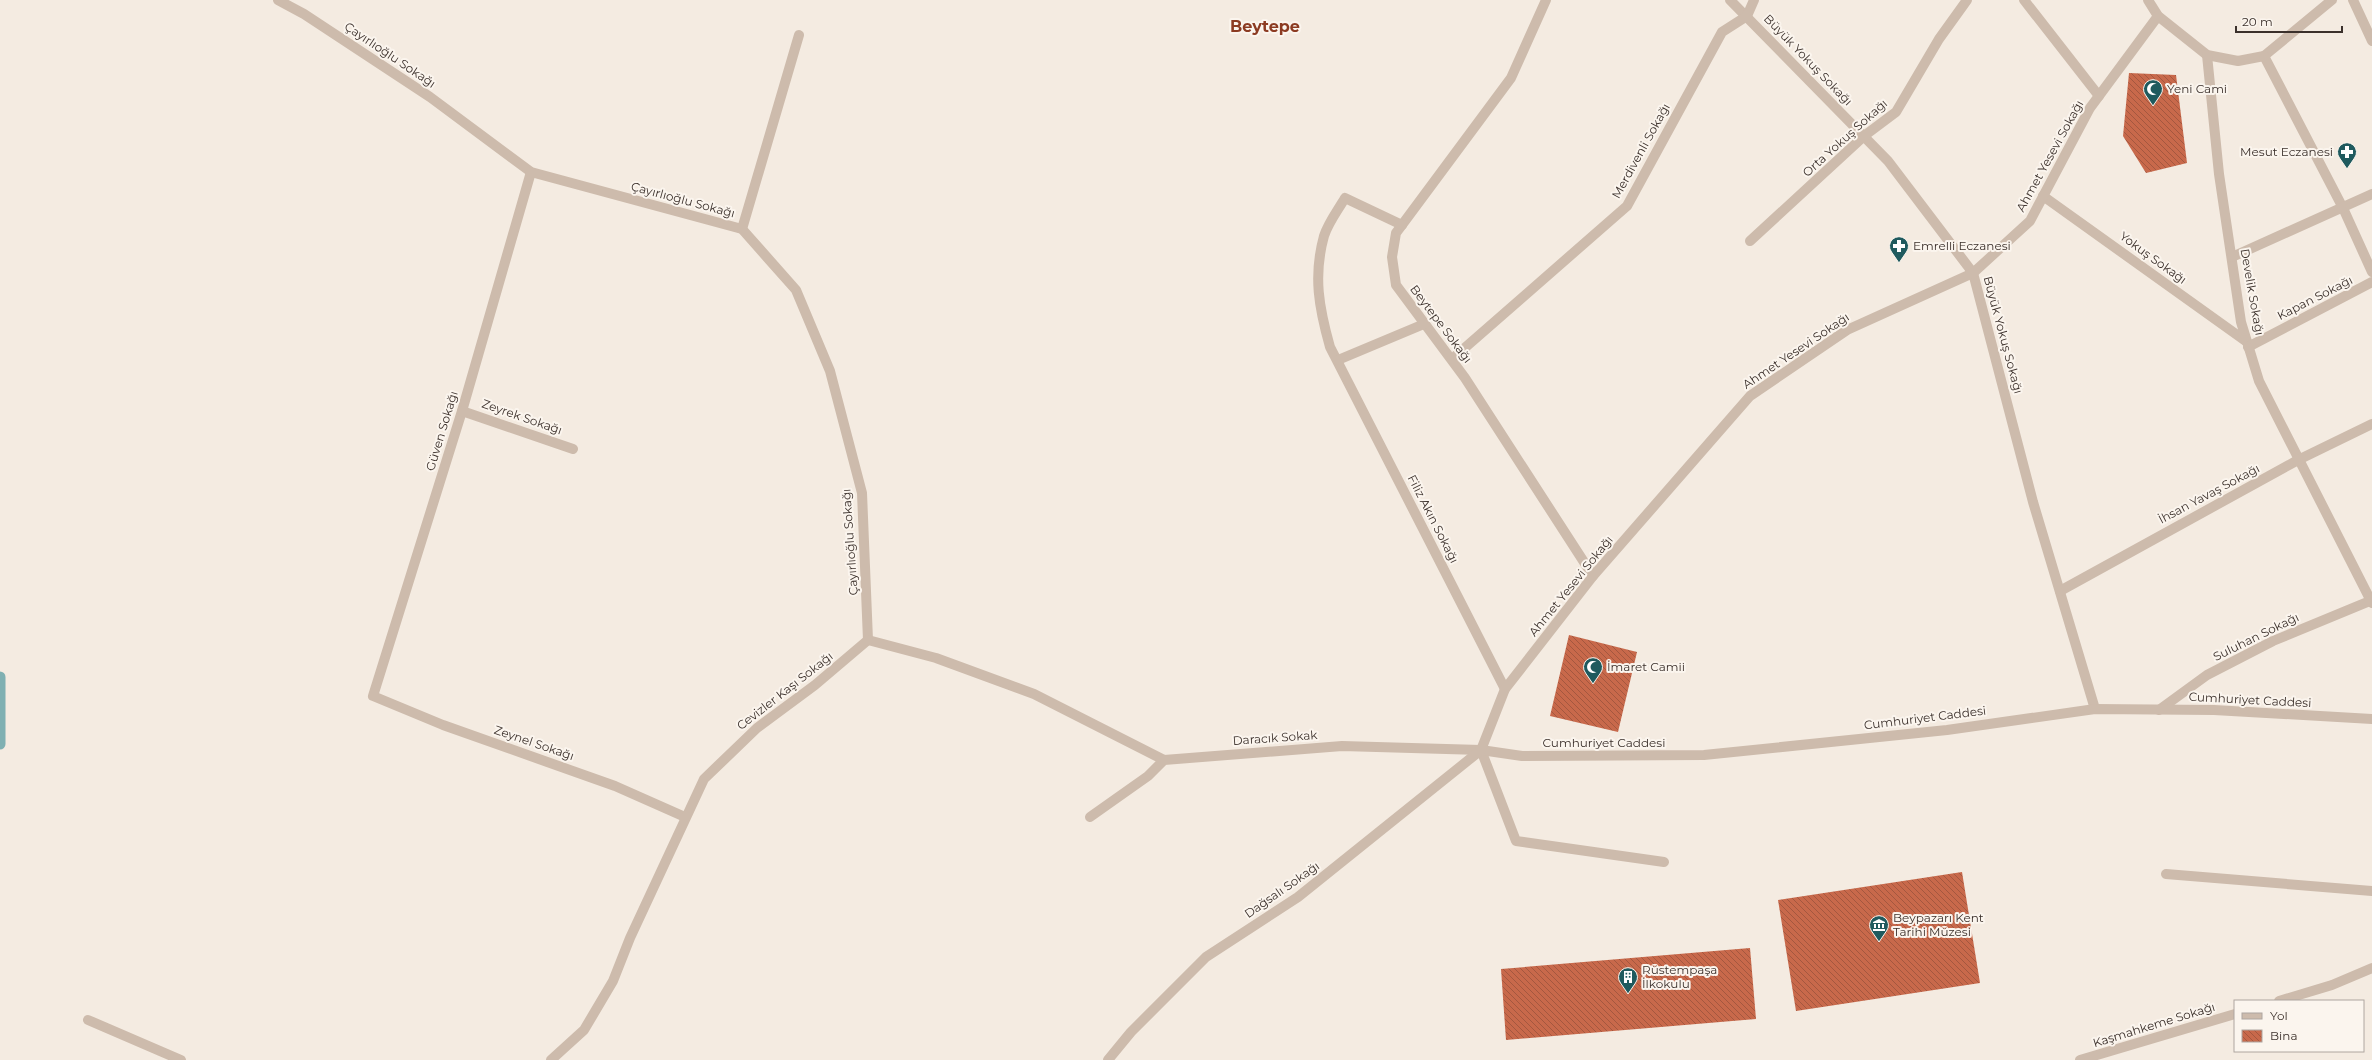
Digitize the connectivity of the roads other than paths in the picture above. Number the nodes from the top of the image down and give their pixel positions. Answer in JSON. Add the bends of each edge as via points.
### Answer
{"nodes":[{"id":1,"x":278,"y":0,"type":"edge"},
{"id":2,"x":1546,"y":0,"type":"edge"},
{"id":3,"x":1730,"y":0,"type":"edge"},
{"id":4,"x":1754,"y":0,"type":"edge"},
{"id":5,"x":1967,"y":0,"type":"edge"},
{"id":6,"x":2024,"y":0,"type":"edge"},
{"id":7,"x":2148,"y":0,"type":"edge"},
{"id":8,"x":2332,"y":0,"type":"edge"},
{"id":9,"x":2353,"y":0,"type":"edge"},
{"id":10,"x":1747,"y":16,"type":"junction"},
{"id":11,"x":2158,"y":16,"type":"junction"},
{"id":12,"x":799,"y":35,"type":"dead end"},
{"id":13,"x":2372,"y":41,"type":"edge"},
{"id":14,"x":2207,"y":55,"type":"junction"},
{"id":15,"x":2264,"y":56,"type":"junction"},
{"id":16,"x":2099,"y":96,"type":"junction"},
{"id":17,"x":1864,"y":136,"type":"junction"},
{"id":18,"x":531,"y":172,"type":"junction"},
{"id":19,"x":2372,"y":194,"type":"edge"},
{"id":20,"x":2043,"y":196,"type":"junction"},
{"id":21,"x":2343,"y":208,"type":"junction"},
{"id":22,"x":1402,"y":225,"type":"junction"},
{"id":23,"x":742,"y":229,"type":"junction"},
{"id":24,"x":1750,"y":241,"type":"dead end"},
{"id":25,"x":2232,"y":257,"type":"junction"},
{"id":26,"x":2372,"y":272,"type":"edge"},
{"id":27,"x":1973,"y":273,"type":"junction"},
{"id":28,"x":2372,"y":282,"type":"edge"},
{"id":29,"x":1424,"y":324,"type":"junction"},
{"id":30,"x":2248,"y":344,"type":"junction"},
{"id":31,"x":1452,"y":359,"type":"junction"},
{"id":32,"x":1338,"y":360,"type":"junction"},
{"id":33,"x":462,"y":411,"type":"junction"},
{"id":34,"x":2372,"y":424,"type":"edge"},
{"id":35,"x":573,"y":448,"type":"dead end"},
{"id":36,"x":2298,"y":460,"type":"junction"},
{"id":37,"x":1593,"y":576,"type":"junction"},
{"id":38,"x":2060,"y":591,"type":"junction"},
{"id":39,"x":2372,"y":601,"type":"edge"},
{"id":40,"x":868,"y":640,"type":"junction"},
{"id":41,"x":1505,"y":689,"type":"junction"},
{"id":42,"x":373,"y":696,"type":"joint"},
{"id":43,"x":2095,"y":709,"type":"junction"},
{"id":44,"x":2159,"y":710,"type":"junction"},
{"id":45,"x":2372,"y":719,"type":"edge"},
{"id":46,"x":1481,"y":750,"type":"junction"},
{"id":47,"x":1164,"y":760,"type":"junction"},
{"id":48,"x":685,"y":817,"type":"junction"},
{"id":49,"x":1090,"y":817,"type":"dead end"},
{"id":50,"x":1664,"y":862,"type":"dead end"},
{"id":51,"x":2166,"y":874,"type":"dead end"},
{"id":52,"x":2372,"y":891,"type":"edge"},
{"id":53,"x":2372,"y":968,"type":"edge"},
{"id":54,"x":2282,"y":1000,"type":"edge"},
{"id":55,"x":2234,"y":1014,"type":"edge"},
{"id":56,"x":88,"y":1020,"type":"dead end"},
{"id":57,"x":181,"y":1060,"type":"edge"},
{"id":58,"x":551,"y":1060,"type":"edge"},
{"id":59,"x":1108,"y":1060,"type":"edge"},
{"id":60,"x":2080,"y":1060,"type":"edge"}],
"edges":[{"from":1,"to":18,"type":"street","name":"Çayırlıoğlu Sokağı","via":[[304,14],[430,97]]},
{"from":2,"to":22,"type":"street","name":"Beytepe Sokağı","via":[[1511,78]]},
{"from":3,"to":10,"type":"street","name":"Büyük Yokuş Sokağı"},
{"from":4,"to":10,"type":"street"},
{"from":5,"to":17,"type":"street","name":"Orta Yokuş Sokağı","via":[[1939,39],[1896,112]]},
{"from":6,"to":16,"type":"street"},
{"from":7,"to":11,"type":"street"},
{"from":8,"to":15,"type":"street"},
{"from":9,"to":13,"type":"street"},
{"from":10,"to":17,"type":"street","name":"Büyük Yokuş Sokağı"},
{"from":10,"to":31,"type":"street","name":"Merdivenli Sokağı","via":[[1722,32],[1627,206]]},
{"from":11,"to":14,"type":"street"},
{"from":11,"to":16,"type":"street","name":"Ahmet Yesevi Sokağı"},
{"from":12,"to":23,"type":"street"},
{"from":14,"to":15,"type":"street","via":[[2238,61]]},
{"from":14,"to":25,"type":"street","name":"Develik Sokağı","via":[[2219,174]]},
{"from":15,"to":21,"type":"street"},
{"from":16,"to":20,"type":"street","name":"Ahmet Yesevi Sokağı"},
{"from":17,"to":24,"type":"street","name":"Orta Yokuş Sokağı"},
{"from":17,"to":27,"type":"street","name":"Büyük Yokuş Sokağı","via":[[1888,161]]},
{"from":18,"to":23,"type":"street","name":"Çayırlıoğlu Sokağı"},
{"from":18,"to":33,"type":"street","name":"Güven Sokağı"},
{"from":19,"to":21,"type":"street"},
{"from":20,"to":27,"type":"street","name":"Ahmet Yesevi Sokağı","via":[[2030,221]]},
{"from":20,"to":30,"type":"street","name":"Yokuş Sokağı"},
{"from":21,"to":25,"type":"street"},
{"from":21,"to":26,"type":"street"},
{"from":22,"to":29,"type":"street","name":"Beytepe Sokağı","via":[[1396,233],[1392,257],[1396,285]]},
{"from":22,"to":32,"type":"street","name":"Filiz Akın Sokağı","via":[[1345,198],[1325,235],[1317,280],[1320,310],[1330,347]]},
{"from":23,"to":40,"type":"street","name":"Çayırlıoğlu Sokağı","via":[[796,290],[830,371],[862,493]]},
{"from":25,"to":30,"type":"street","name":"Develik Sokağı","via":[[2241,322]]},
{"from":27,"to":37,"type":"street","name":"Ahmet Yesevi Sokağı","via":[[1847,330],[1750,396]]},
{"from":27,"to":38,"type":"street","name":"Büyük Yokuş Sokağı","via":[[2033,502]]},
{"from":28,"to":30,"type":"street","name":"Kapan Sokağı"},
{"from":29,"to":31,"type":"street","name":"Beytepe Sokağı"},
{"from":29,"to":32,"type":"street"},
{"from":30,"to":36,"type":"street","name":"Develik Sokağı","via":[[2259,381]]},
{"from":31,"to":37,"type":"street","name":"Beytepe Sokağı"},
{"from":32,"to":41,"type":"street","name":"Filiz Akın Sokağı"},
{"from":33,"to":35,"type":"street","name":"Zeyrek Sokağı"},
{"from":33,"to":42,"type":"street","name":"Güven Sokağı"},
{"from":34,"to":36,"type":"street","name":"İhsan Yavaş Sokağı"},
{"from":36,"to":38,"type":"street","name":"İhsan Yavaş Sokağı"},
{"from":36,"to":39,"type":"street","name":"Develik Sokağı"},
{"from":37,"to":41,"type":"street","name":"Ahmet Yesevi Sokağı"},
{"from":38,"to":43,"type":"street","name":"Büyük Yokuş Sokağı"},
{"from":39,"to":44,"type":"street","name":"Suluhan Sokağı","via":[[2273,640],[2207,675]]},
{"from":40,"to":47,"type":"street","via":[[936,658],[1034,694]]},
{"from":40,"to":48,"type":"street","name":"Cevizler Kaşı Sokağı","via":[[815,685],[757,728],[730,753],[704,779]]},
{"from":41,"to":46,"type":"street","name":"Ahmet Yesevi Sokağı"},
{"from":42,"to":48,"type":"street","name":"Zeynel Sokağı","via":[[443,725],[615,786]]},
{"from":43,"to":44,"type":"street","name":"Cumhuriyet Caddesi"},
{"from":43,"to":46,"type":"street","name":"Cumhuriyet Caddesi","via":[[1947,730],[1704,755],[1522,756]]},
{"from":44,"to":45,"type":"street","name":"Cumhuriyet Caddesi","via":[[2214,710]]},
{"from":46,"to":47,"type":"street","name":"Daracık Sokak","via":[[1342,746]]},
{"from":46,"to":50,"type":"street","via":[[1516,841]]},
{"from":46,"to":59,"type":"street","name":"Dağsalı Sokağı","via":[[1298,898],[1206,957],[1131,1032]]},
{"from":47,"to":49,"type":"street","via":[[1148,776]]},
{"from":48,"to":58,"type":"street","name":"Cevizler Kaşı Sokağı","via":[[613,981],[584,1030]]},
{"from":51,"to":52,"type":"street"},
{"from":53,"to":54,"type":"street","via":[[2332,985]]},
{"from":55,"to":60,"type":"street","name":"Kaşmahkeme Sokağı"},
{"from":56,"to":57,"type":"street"}]}
